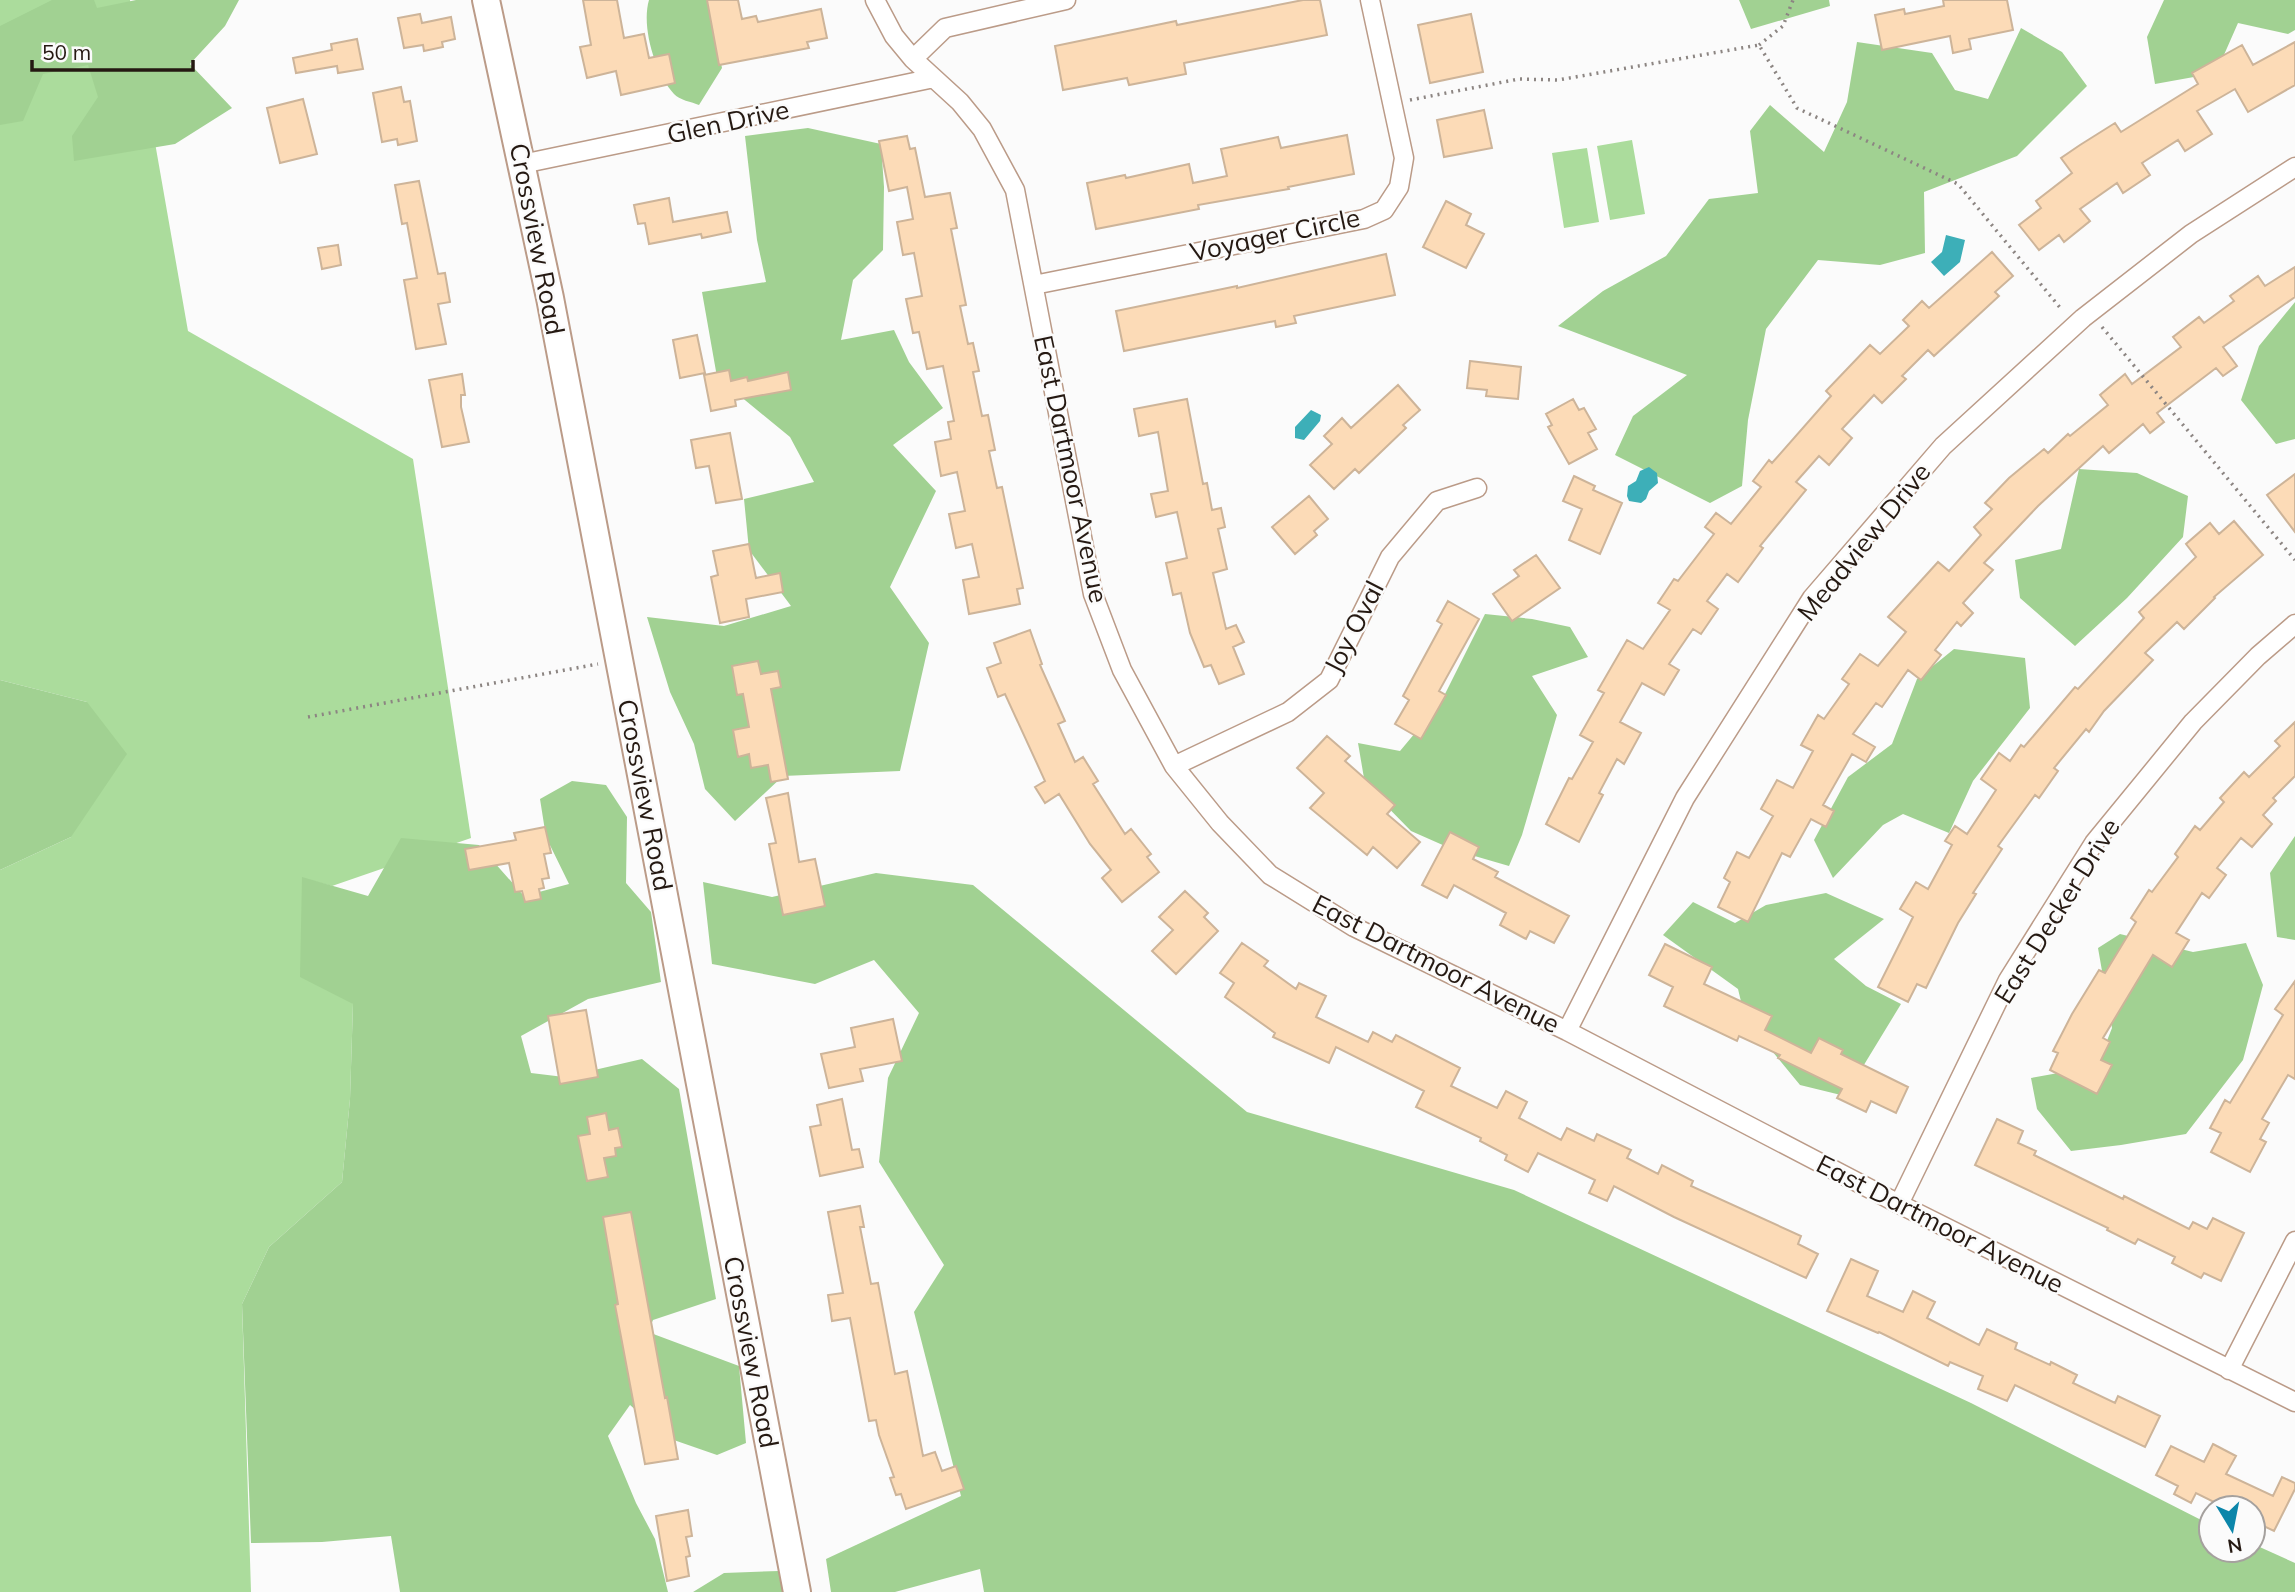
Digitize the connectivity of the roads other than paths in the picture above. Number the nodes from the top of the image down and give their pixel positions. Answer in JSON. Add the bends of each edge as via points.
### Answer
{"nodes":[{"id":1,"x":486,"y":0,"type":"edge"},
{"id":2,"x":875,"y":0,"type":"edge"},
{"id":3,"x":1066,"y":0,"type":"edge"},
{"id":4,"x":1370,"y":0,"type":"edge"},
{"id":5,"x":913,"y":59,"type":"junction"},
{"id":6,"x":934,"y":78,"type":"junction"},
{"id":7,"x":522,"y":164,"type":"junction"},
{"id":8,"x":2295,"y":167,"type":"edge"},
{"id":9,"x":1034,"y":285,"type":"junction"},
{"id":10,"x":1477,"y":488,"type":"dead end"},
{"id":11,"x":2295,"y":625,"type":"edge"},
{"id":12,"x":1174,"y":766,"type":"junction"},
{"id":13,"x":1567,"y":1031,"type":"junction"},
{"id":14,"x":1899,"y":1204,"type":"junction"},
{"id":15,"x":2295,"y":1241,"type":"edge"},
{"id":16,"x":2229,"y":1370,"type":"junction"},
{"id":17,"x":2295,"y":1402,"type":"edge"},
{"id":18,"x":797,"y":1592,"type":"edge"}],
"edges":[{"from":1,"to":7,"type":"street","name":"Crossview Road"},
{"from":2,"to":5,"type":"street","name":"East Dartmoor Avenue","via":[[894,36]]},
{"from":3,"to":5,"type":"street","via":[[945,27]]},
{"from":4,"to":9,"type":"street","name":"Voyager Circle","via":[[1405,158],[1399,187],[1384,210],[1364,219]]},
{"from":5,"to":6,"type":"street","name":"East Dartmoor Avenue"},
{"from":6,"to":7,"type":"street","name":"Glen Drive"},
{"from":6,"to":9,"type":"street","name":"East Dartmoor Avenue","via":[[982,129],[1015,190]]},
{"from":7,"to":18,"type":"street","name":"Crossview Road"},
{"from":8,"to":13,"type":"street","name":"Meadview Drive","via":[[2191,234],[2083,318],[1943,446],[1812,598],[1685,798]]},
{"from":9,"to":12,"type":"street","name":"East Dartmoor Avenue","via":[[1093,594],[1122,670]]},
{"from":10,"to":12,"type":"street","name":"Joy Oval","via":[[1437,501],[1390,557],[1329,680],[1288,712]]},
{"from":11,"to":14,"type":"street","name":"East Decker Drive","via":[[2193,722],[2094,843],[2008,980]]},
{"from":12,"to":13,"type":"street","name":"East Dartmoor Avenue","via":[[1270,875],[1354,927]]},
{"from":13,"to":14,"type":"street","name":"East Dartmoor Avenue"},
{"from":14,"to":16,"type":"street","name":"East Dartmoor Avenue"},
{"from":15,"to":16,"type":"street"},
{"from":16,"to":17,"type":"street","name":"East Dartmoor Avenue"}]}
